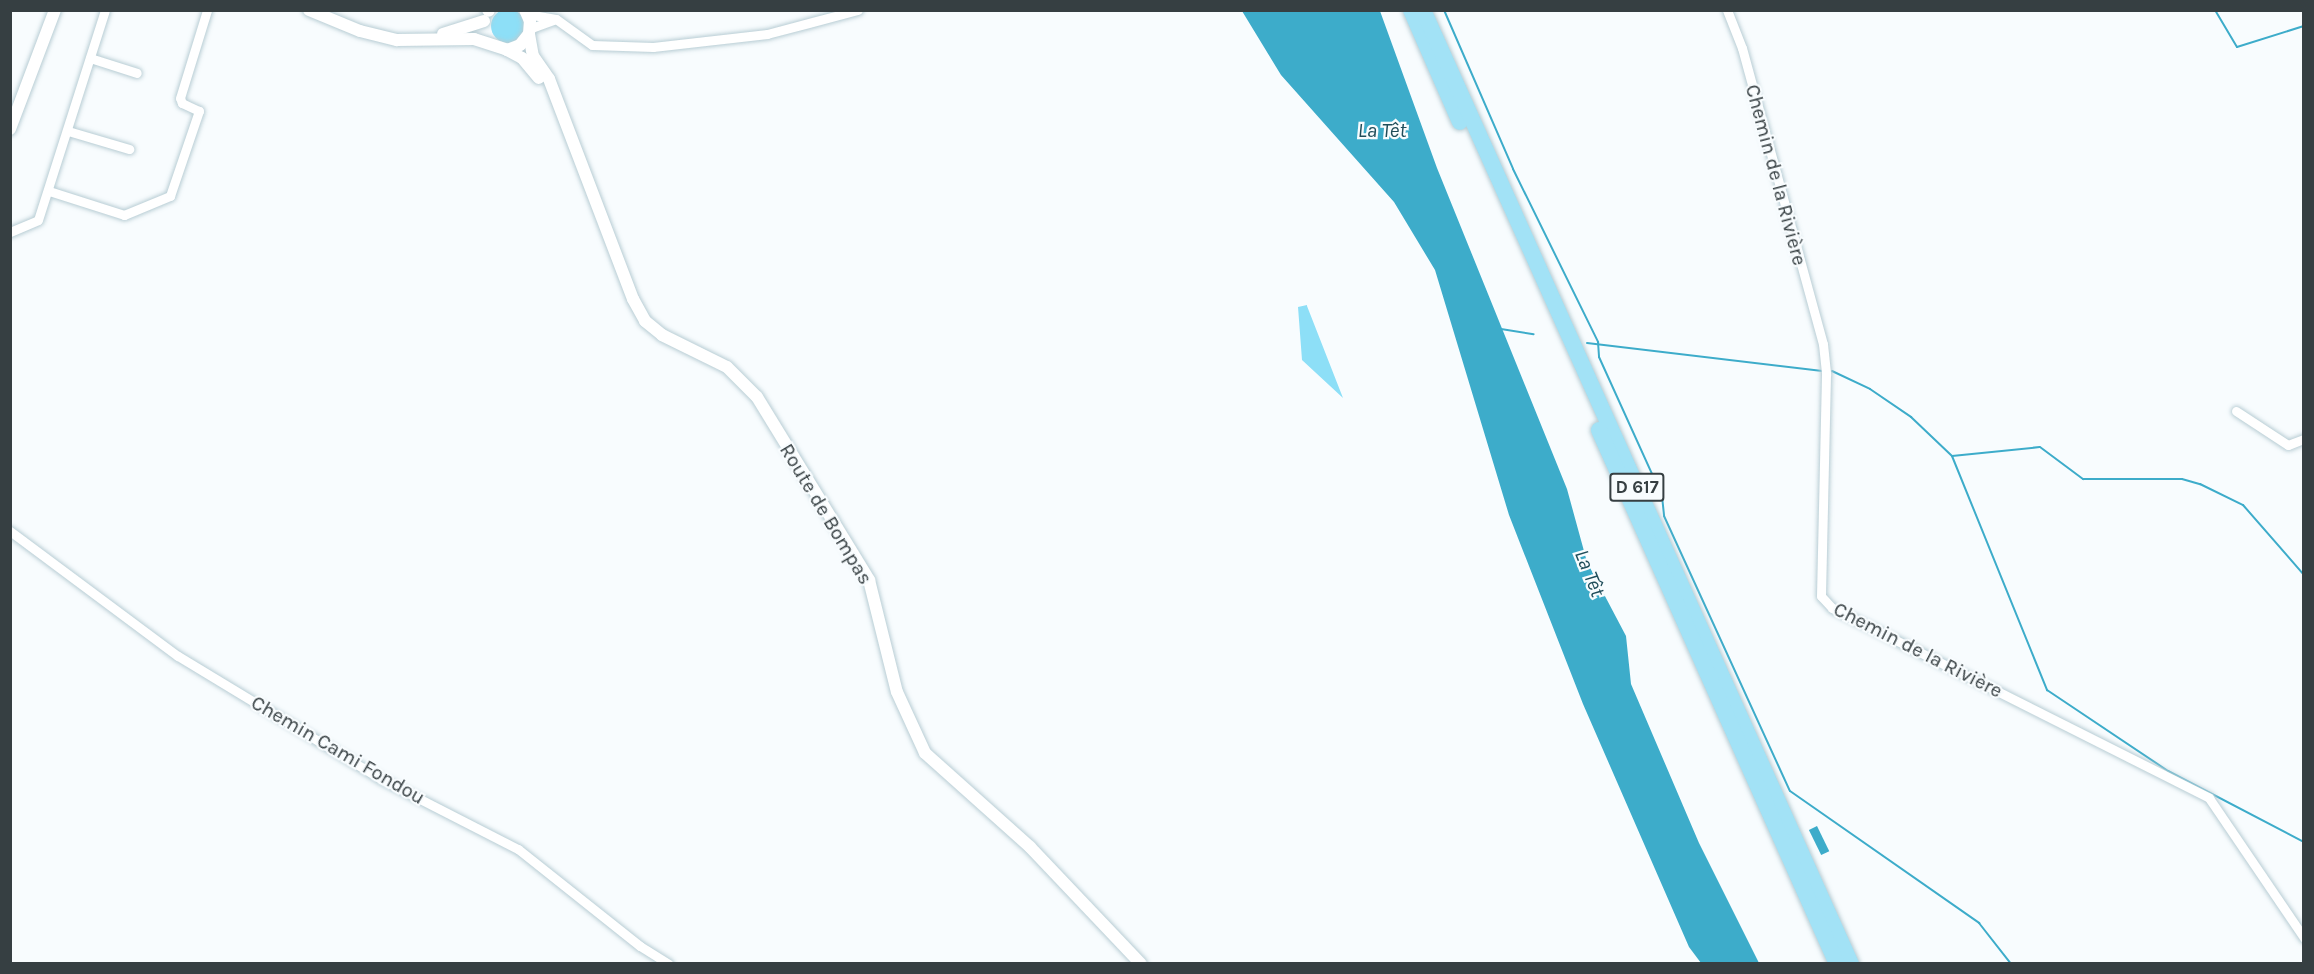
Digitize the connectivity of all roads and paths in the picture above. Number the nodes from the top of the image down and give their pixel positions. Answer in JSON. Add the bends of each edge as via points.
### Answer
{"nodes":[{"id":1,"x":55,"y":10,"type":"edge"},
{"id":2,"x":105,"y":10,"type":"edge"},
{"id":3,"x":207,"y":10,"type":"edge"},
{"id":4,"x":309,"y":10,"type":"edge"},
{"id":5,"x":326,"y":10,"type":"edge"},
{"id":6,"x":858,"y":10,"type":"edge"},
{"id":7,"x":1411,"y":10,"type":"edge"},
{"id":8,"x":1423,"y":10,"type":"edge"},
{"id":9,"x":1727,"y":10,"type":"edge"},
{"id":10,"x":526,"y":12,"type":"edge"},
{"id":11,"x":488,"y":13,"type":"edge"},
{"id":12,"x":556,"y":19,"type":"junction"},
{"id":13,"x":530,"y":31,"type":"junction"},
{"id":14,"x":493,"y":45,"type":"junction"},
{"id":15,"x":507,"y":50,"type":"junction"},
{"id":16,"x":90,"y":58,"type":"junction"},
{"id":17,"x":137,"y":74,"type":"dead end"},
{"id":18,"x":565,"y":118,"type":"junction"},
{"id":19,"x":10,"y":129,"type":"edge"},
{"id":20,"x":68,"y":130,"type":"junction"},
{"id":21,"x":129,"y":149,"type":"dead end"},
{"id":22,"x":49,"y":191,"type":"junction"},
{"id":23,"x":10,"y":231,"type":"edge"},
{"id":24,"x":2236,"y":411,"type":"dead end"},
{"id":25,"x":2304,"y":439,"type":"edge"},
{"id":26,"x":10,"y":531,"type":"edge"},
{"id":27,"x":2304,"y":938,"type":"edge"},
{"id":28,"x":669,"y":963,"type":"edge"},
{"id":29,"x":1141,"y":963,"type":"edge"},
{"id":30,"x":1837,"y":963,"type":"edge"},
{"id":31,"x":1851,"y":963,"type":"edge"}],
"edges":[{"from":1,"to":19,"type":"main road"},
{"from":2,"to":16,"type":"street"},
{"from":3,"to":22,"type":"street","via":[[180,98],[199,111],[170,196],[124,214]]},
{"from":4,"to":14,"type":"main road","via":[[360,32],[397,40],[474,39]]},
{"from":5,"to":11,"type":"main road","via":[[376,28],[428,34],[449,33]]},
{"from":6,"to":12,"type":"street","via":[[749,38],[653,47],[592,45]]},
{"from":7,"to":30,"type":"highway","number":"D 617"},
{"from":8,"to":31,"type":"highway","number":"D 617"},
{"from":9,"to":27,"type":"street","name":"Chemin de la Rivière","via":[[1742,48],[1823,344],[1826,375],[1821,596],[1832,608],[2209,798]]},
{"from":10,"to":12,"type":"street"},
{"from":10,"to":13,"type":"main road"},
{"from":11,"to":14,"type":"main road","via":[[485,34]]},
{"from":12,"to":13,"type":"street"},
{"from":13,"to":15,"type":"main road","via":[[520,45]]},
{"from":13,"to":18,"type":"main road","via":[[533,56],[549,79]]},
{"from":14,"to":15,"type":"main road"},
{"from":15,"to":18,"type":"main road","via":[[535,72]]},
{"from":16,"to":17,"type":"street"},
{"from":16,"to":20,"type":"street"},
{"from":18,"to":29,"type":"main road","name":"Route de Bompas","via":[[633,299],[645,321],[662,335],[744,380],[869,580],[897,692],[925,753],[1030,847]]},
{"from":20,"to":21,"type":"street"},
{"from":20,"to":22,"type":"street"},
{"from":22,"to":23,"type":"street","via":[[38,220]]},
{"from":24,"to":25,"type":"street","via":[[2288,445]]},
{"from":26,"to":28,"type":"street","name":"Chemin Cami Fondou","via":[[178,656],[381,779],[518,849],[640,946]]}]}
